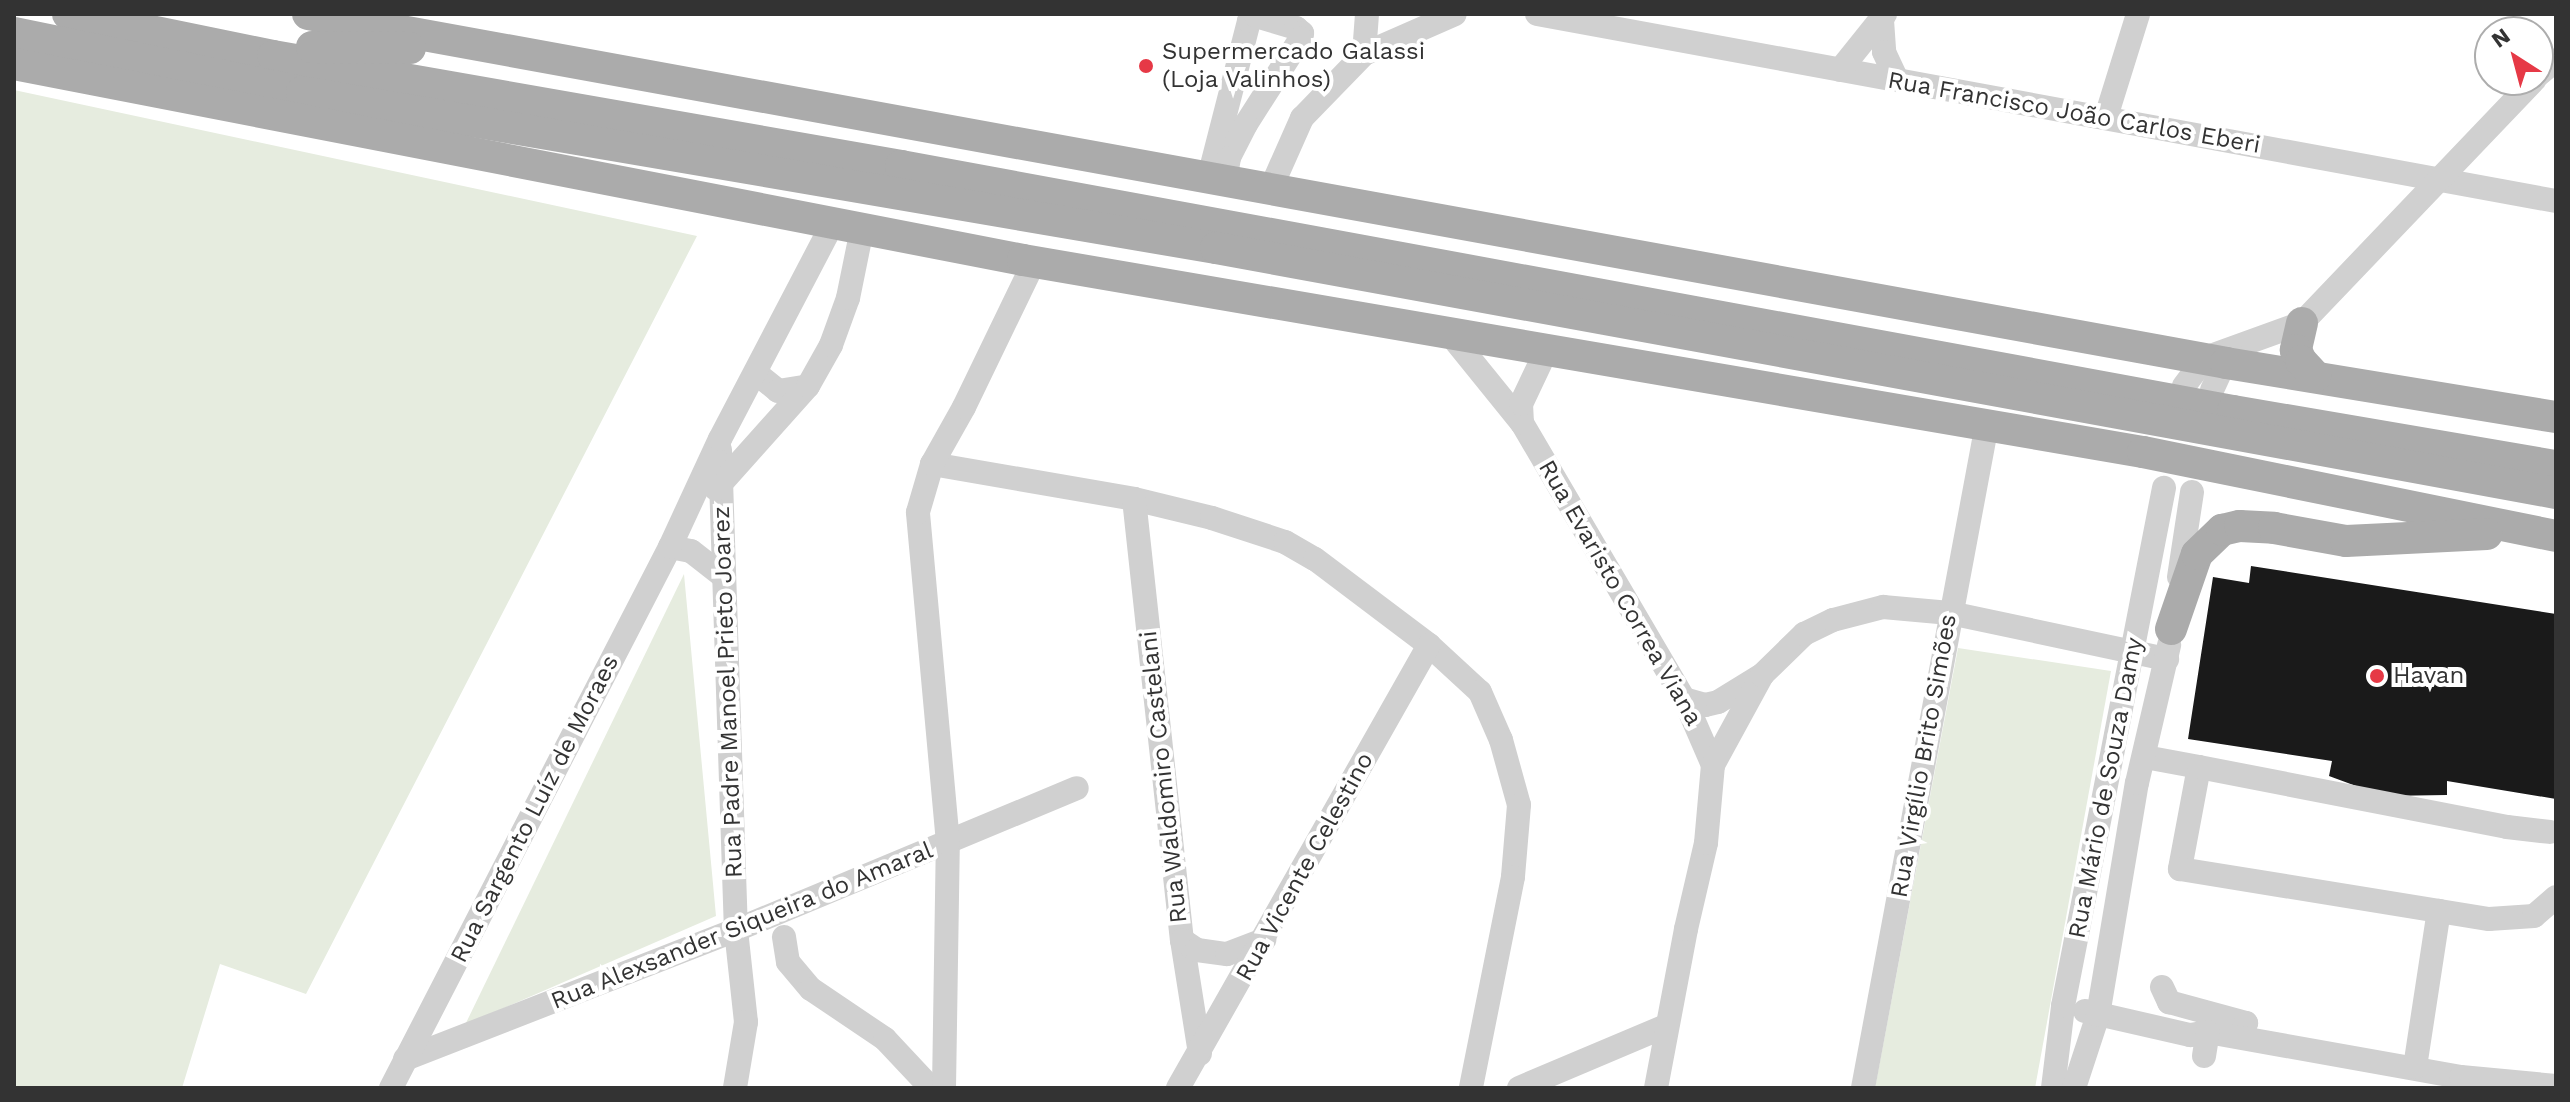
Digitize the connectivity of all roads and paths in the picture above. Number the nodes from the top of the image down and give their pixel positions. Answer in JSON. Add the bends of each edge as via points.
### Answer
{"nodes":[{"id":1,"x":68,"y":14,"type":"edge"},
{"id":2,"x":308,"y":14,"type":"edge"},
{"id":3,"x":1367,"y":14,"type":"edge"},
{"id":4,"x":1455,"y":14,"type":"edge"},
{"id":5,"x":1537,"y":14,"type":"edge"},
{"id":6,"x":2138,"y":14,"type":"edge"},
{"id":7,"x":1883,"y":17,"type":"edge"},
{"id":8,"x":1591,"y":19,"type":"edge"},
{"id":9,"x":14,"y":33,"type":"edge"},
{"id":10,"x":179,"y":36,"type":"junction"},
{"id":11,"x":497,"y":49,"type":"junction"},
{"id":12,"x":1364,"y":54,"type":"junction"},
{"id":13,"x":14,"y":64,"type":"edge"},
{"id":14,"x":1840,"y":70,"type":"junction"},
{"id":15,"x":1897,"y":80,"type":"junction"},
{"id":16,"x":2518,"y":96,"type":"edge"},
{"id":17,"x":2106,"y":117,"type":"junction"},
{"id":18,"x":1217,"y":179,"type":"junction"},
{"id":19,"x":2437,"y":180,"type":"junction"},
{"id":20,"x":1271,"y":188,"type":"junction"},
{"id":21,"x":2556,"y":201,"type":"edge"},
{"id":22,"x":848,"y":226,"type":"junction"},
{"id":23,"x":814,"y":262,"type":"junction"},
{"id":24,"x":1034,"y":262,"type":"junction"},
{"id":25,"x":848,"y":298,"type":"junction"},
{"id":26,"x":2302,"y":323,"type":"junction"},
{"id":27,"x":1449,"y":333,"type":"junction"},
{"id":28,"x":1548,"y":347,"type":"junction"},
{"id":29,"x":2218,"y":365,"type":"junction"},
{"id":30,"x":756,"y":373,"type":"junction"},
{"id":31,"x":2315,"y":376,"type":"junction"},
{"id":32,"x":808,"y":386,"type":"junction"},
{"id":33,"x":2184,"y":386,"type":"dead end"},
{"id":34,"x":2556,"y":417,"type":"edge"},
{"id":35,"x":1522,"y":423,"type":"junction"},
{"id":36,"x":1987,"y":424,"type":"junction"},
{"id":37,"x":720,"y":439,"type":"junction"},
{"id":38,"x":2297,"y":448,"type":"junction"},
{"id":39,"x":932,"y":464,"type":"junction"},
{"id":40,"x":2556,"y":466,"type":"edge"},
{"id":41,"x":720,"y":485,"type":"junction"},
{"id":42,"x":2164,"y":488,"type":"dead end"},
{"id":43,"x":2192,"y":492,"type":"dead end"},
{"id":44,"x":2556,"y":493,"type":"edge"},
{"id":45,"x":1134,"y":499,"type":"junction"},
{"id":46,"x":2556,"y":517,"type":"edge"},
{"id":47,"x":2556,"y":537,"type":"edge"},
{"id":48,"x":674,"y":539,"type":"junction"},
{"id":49,"x":723,"y":576,"type":"junction"},
{"id":50,"x":1950,"y":613,"type":"junction"},
{"id":51,"x":2169,"y":644,"type":"junction"},
{"id":52,"x":1429,"y":645,"type":"junction"},
{"id":53,"x":2133,"y":652,"type":"junction"},
{"id":54,"x":1762,"y":675,"type":"junction"},
{"id":55,"x":1684,"y":699,"type":"junction"},
{"id":56,"x":2145,"y":757,"type":"junction"},
{"id":57,"x":1713,"y":765,"type":"junction"},
{"id":58,"x":2199,"y":767,"type":"junction"},
{"id":59,"x":1077,"y":788,"type":"dead end"},
{"id":60,"x":2107,"y":791,"type":"junction"},
{"id":61,"x":2550,"y":832,"type":"dead end"},
{"id":62,"x":948,"y":843,"type":"junction"},
{"id":63,"x":2556,"y":897,"type":"edge"},
{"id":64,"x":2439,"y":911,"type":"junction"},
{"id":65,"x":736,"y":930,"type":"junction"},
{"id":66,"x":784,"y":937,"type":"dead end"},
{"id":67,"x":1182,"y":940,"type":"junction"},
{"id":68,"x":1264,"y":940,"type":"junction"},
{"id":69,"x":2162,"y":987,"type":"dead end"},
{"id":70,"x":2063,"y":1006,"type":"junction"},
{"id":71,"x":2098,"y":1015,"type":"junction"},
{"id":72,"x":1666,"y":1026,"type":"junction"},
{"id":73,"x":2242,"y":1038,"type":"junction"},
{"id":74,"x":1200,"y":1054,"type":"junction"},
{"id":75,"x":405,"y":1059,"type":"junction"},
{"id":76,"x":2415,"y":1067,"type":"junction"},
{"id":77,"x":2556,"y":1086,"type":"edge"},
{"id":78,"x":391,"y":1088,"type":"edge"},
{"id":79,"x":735,"y":1088,"type":"edge"},
{"id":80,"x":931,"y":1088,"type":"edge"},
{"id":81,"x":944,"y":1088,"type":"edge"},
{"id":82,"x":1178,"y":1088,"type":"edge"},
{"id":83,"x":1471,"y":1088,"type":"edge"},
{"id":84,"x":1519,"y":1088,"type":"edge"},
{"id":85,"x":1656,"y":1088,"type":"edge"},
{"id":86,"x":1863,"y":1088,"type":"edge"},
{"id":87,"x":2053,"y":1088,"type":"edge"},
{"id":88,"x":2074,"y":1088,"type":"edge"}],
"edges":[{"from":1,"to":10,"type":"main road"},
{"from":2,"to":11,"type":"main road"},
{"from":3,"to":12,"type":"street"},
{"from":4,"to":12,"type":"street"},
{"from":5,"to":8,"type":"street","name":"Rua Francisco João Carlos Eberi"},
{"from":6,"to":17,"type":"street"},
{"from":7,"to":14,"type":"street"},
{"from":7,"to":15,"type":"street","via":[[1884,52]]},
{"from":8,"to":14,"type":"street","name":"Rua Francisco João Carlos Eberi"},
{"from":9,"to":38,"type":"main road","via":[[302,92],[1216,248]]},
{"from":10,"to":11,"type":"main road","via":[[277,46]]},
{"from":10,"to":40,"type":"main road"},
{"from":11,"to":18,"type":"main road"},
{"from":12,"to":20,"type":"street","via":[[1302,118]]},
{"from":13,"to":22,"type":"main road"},
{"from":14,"to":15,"type":"street","name":"Rua Francisco João Carlos Eberi"},
{"from":15,"to":17,"type":"street","name":"Rua Francisco João Carlos Eberi"},
{"from":16,"to":19,"type":"street"},
{"from":17,"to":19,"type":"street","name":"Rua Francisco João Carlos Eberi"},
{"from":18,"to":18,"type":"street","via":[[1301,38],[1296,28],[1256,16],[1249,21]]},
{"from":18,"to":20,"type":"main road"},
{"from":19,"to":21,"type":"street","name":"Rua Francisco João Carlos Eberi"},
{"from":19,"to":26,"type":"street"},
{"from":20,"to":29,"type":"main road"},
{"from":22,"to":23,"type":"street","name":"Rua Sargento Luíz de Moraes"},
{"from":22,"to":24,"type":"main road"},
{"from":22,"to":25,"type":"street","name":"Rua Sargento Luíz de Moraes"},
{"from":23,"to":25,"type":"street","via":[[827,261],[841,269]]},
{"from":23,"to":30,"type":"street","name":"Rua Sargento Luíz de Moraes"},
{"from":24,"to":27,"type":"main road"},
{"from":24,"to":39,"type":"street"},
{"from":25,"to":32,"type":"street","name":"Rua Sargento Luíz de Moraes"},
{"from":26,"to":29,"type":"street"},
{"from":26,"to":31,"type":"main road","via":[[2296,350]]},
{"from":27,"to":28,"type":"main road"},
{"from":27,"to":35,"type":"street","name":"Rua Evaristo Correa Viana"},
{"from":28,"to":35,"type":"street","via":[[1521,404]]},
{"from":28,"to":36,"type":"main road"},
{"from":29,"to":31,"type":"main road"},
{"from":29,"to":33,"type":"street"},
{"from":30,"to":32,"type":"street","via":[[778,391]]},
{"from":30,"to":37,"type":"street","name":"Rua Sargento Luíz de Moraes"},
{"from":31,"to":34,"type":"main road"},
{"from":32,"to":41,"type":"street","name":"Rua Sargento Luíz de Moraes"},
{"from":35,"to":55,"type":"street","name":"Rua Evaristo Correa Viana"},
{"from":36,"to":47,"type":"main road"},
{"from":36,"to":50,"type":"street","name":"Rua Virgílio Brito Simões"},
{"from":37,"to":41,"type":"street","name":"Rua Padre Manoel Prieto Joarez"},
{"from":37,"to":48,"type":"street","name":"Rua Sargento Luíz de Moraes"},
{"from":38,"to":44,"type":"main road"},
{"from":38,"to":46,"type":"main road"},
{"from":39,"to":45,"type":"street"},
{"from":39,"to":62,"type":"street","via":[[918,512]]},
{"from":41,"to":48,"type":"street","name":"Rua Sargento Luíz de Moraes"},
{"from":41,"to":49,"type":"street","name":"Rua Padre Manoel Prieto Joarez"},
{"from":42,"to":53,"type":"street","name":"Rua Mário de Souza Damy"},
{"from":43,"to":51,"type":"street","name":"Rua Mário de Souza Damy"},
{"from":45,"to":52,"type":"street","via":[[1285,542]]},
{"from":45,"to":67,"type":"street","name":"Rua Waldomiro Castelani"},
{"from":47,"to":51,"type":"main road","via":[[2504,533],[2346,541],[2240,526],[2222,530],[2197,554]]},
{"from":48,"to":49,"type":"street"},
{"from":48,"to":75,"type":"street","name":"Rua Sargento Luíz de Moraes"},
{"from":49,"to":65,"type":"street","name":"Rua Padre Manoel Prieto Joarez"},
{"from":50,"to":53,"type":"street"},
{"from":50,"to":54,"type":"street","via":[[1883,607],[1858,612],[1804,634]]},
{"from":50,"to":86,"type":"street","name":"Rua Virgílio Brito Simões"},
{"from":51,"to":53,"type":"street"},
{"from":51,"to":56,"type":"street","name":"Rua Mário de Souza Damy"},
{"from":52,"to":68,"type":"street","name":"Rua Vicente Celestino"},
{"from":52,"to":83,"type":"street","via":[[1480,692],[1501,740],[1519,805],[1513,877]]},
{"from":53,"to":60,"type":"street","name":"Rua Mário de Souza Damy"},
{"from":54,"to":55,"type":"street","via":[[1718,702],[1705,705]]},
{"from":54,"to":57,"type":"street"},
{"from":55,"to":57,"type":"street","name":"Rua Evaristo Correa Viana"},
{"from":56,"to":58,"type":"street"},
{"from":56,"to":60,"type":"street"},
{"from":56,"to":71,"type":"street","name":"Rua Mário de Souza Damy"},
{"from":57,"to":72,"type":"street","via":[[1706,843]]},
{"from":58,"to":61,"type":"street"},
{"from":58,"to":64,"type":"street","via":[[2180,869]]},
{"from":59,"to":62,"type":"street","name":"Rua Alexsander Siqueira do Amaral"},
{"from":60,"to":70,"type":"street","name":"Rua Mário de Souza Damy"},
{"from":62,"to":65,"type":"street","name":"Rua Alexsander Siqueira do Amaral"},
{"from":62,"to":81,"type":"street"},
{"from":63,"to":64,"type":"street","via":[[2534,916],[2489,919]]},
{"from":64,"to":76,"type":"street"},
{"from":65,"to":75,"type":"street","name":"Rua Alexsander Siqueira do Amaral"},
{"from":65,"to":79,"type":"street","name":"Rua Padre Manoel Prieto Joarez","via":[[746,1022]]},
{"from":66,"to":80,"type":"street","via":[[788,962],[811,989],[885,1039]]},
{"from":67,"to":68,"type":"street","via":[[1197,950],[1227,954]]},
{"from":67,"to":74,"type":"street","name":"Rua Waldomiro Castelani"},
{"from":68,"to":74,"type":"street","name":"Rua Vicente Celestino"},
{"from":69,"to":73,"type":"street","via":[[2169,1002],[2246,1023]]},
{"from":70,"to":71,"type":"street"},
{"from":70,"to":87,"type":"street","name":"Rua Mário de Souza Damy"},
{"from":71,"to":73,"type":"street","via":[[2190,1035],[2206,1044]]},
{"from":71,"to":88,"type":"street","name":"Rua Mário de Souza Damy"},
{"from":72,"to":84,"type":"street"},
{"from":72,"to":85,"type":"street"},
{"from":73,"to":76,"type":"street"},
{"from":74,"to":82,"type":"street","name":"Rua Vicente Celestino"},
{"from":75,"to":78,"type":"street","name":"Rua Sargento Luíz de Moraes"},
{"from":76,"to":77,"type":"street"}]}
